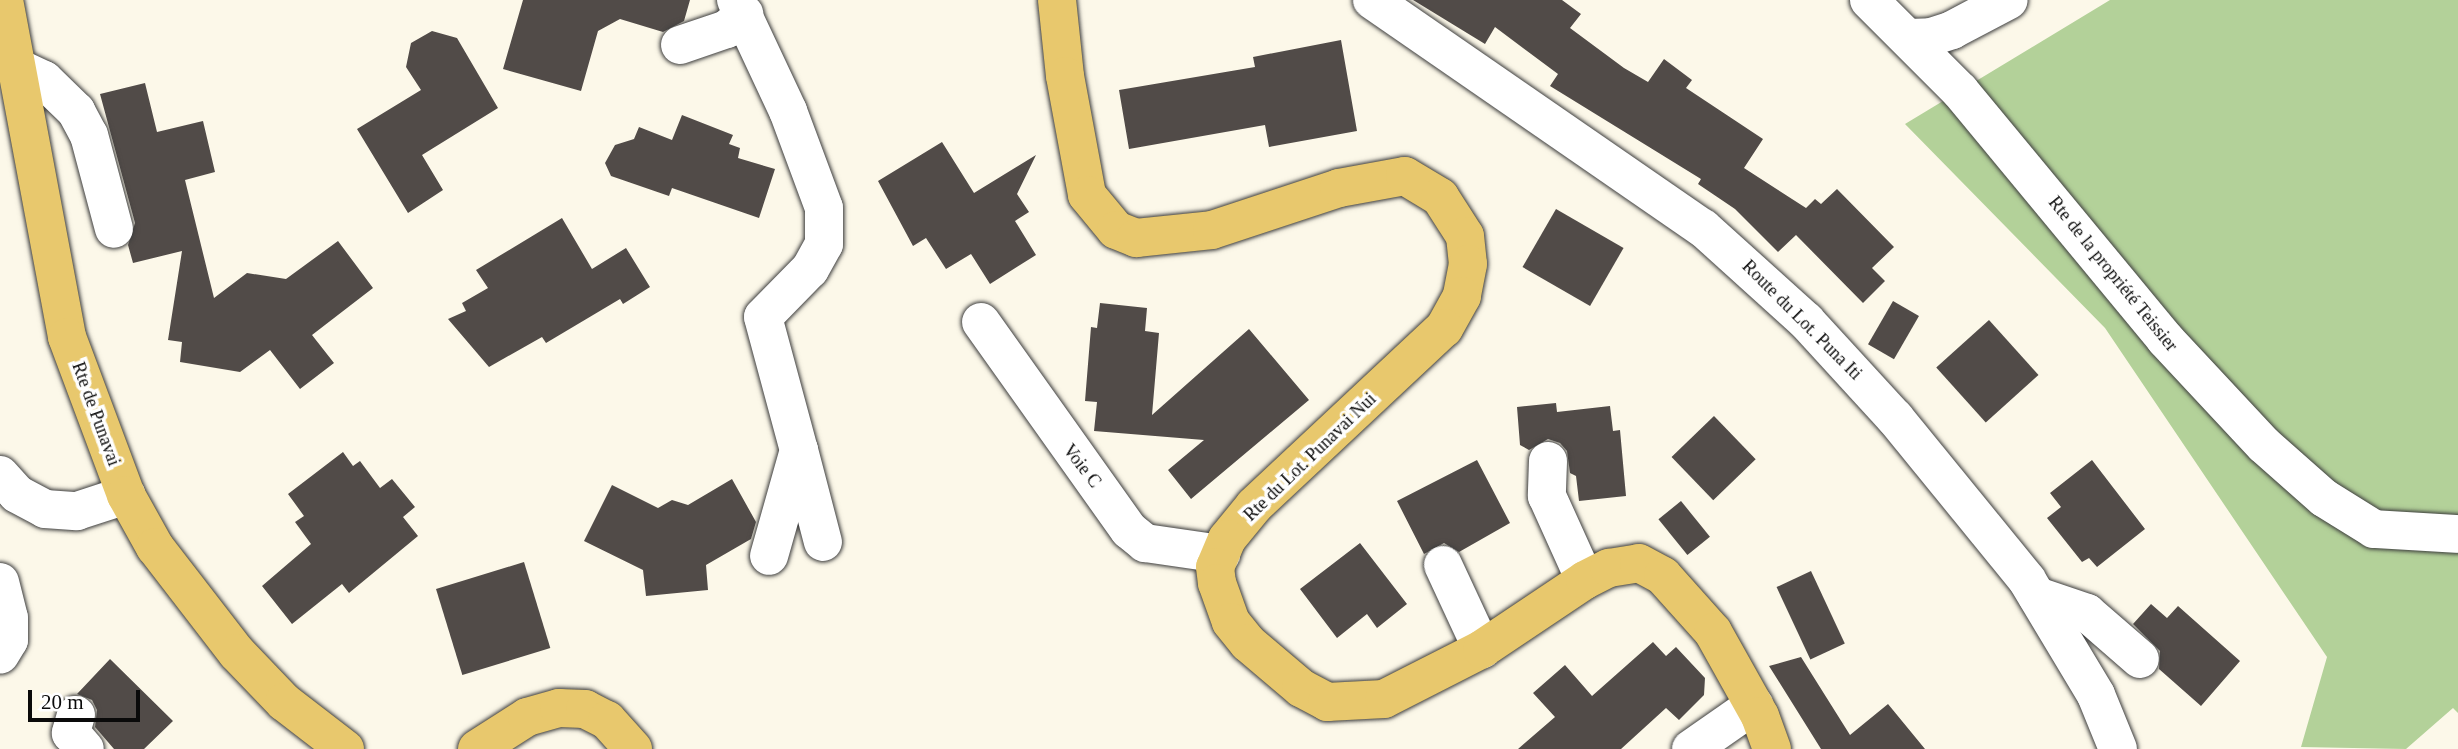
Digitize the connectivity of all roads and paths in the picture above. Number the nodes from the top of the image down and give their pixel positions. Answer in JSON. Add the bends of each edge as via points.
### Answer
{"nodes":[{"id":1,"x":4,"y":0,"type":"edge"},
{"id":2,"x":1057,"y":0,"type":"edge"},
{"id":3,"x":1372,"y":0,"type":"edge"},
{"id":4,"x":1869,"y":0,"type":"edge"},
{"id":5,"x":2009,"y":0,"type":"edge"},
{"id":6,"x":740,"y":7,"type":"edge"},
{"id":7,"x":1908,"y":37,"type":"junction"},
{"id":8,"x":680,"y":45,"type":"dead end"},
{"id":9,"x":14,"y":66,"type":"junction"},
{"id":10,"x":114,"y":229,"type":"dead end"},
{"id":11,"x":981,"y":322,"type":"dead end"},
{"id":12,"x":799,"y":450,"type":"junction"},
{"id":13,"x":1548,"y":461,"type":"dead end"},
{"id":14,"x":0,"y":475,"type":"edge"},
{"id":15,"x":126,"y":495,"type":"junction"},
{"id":16,"x":2458,"y":534,"type":"edge"},
{"id":17,"x":823,"y":542,"type":"dead end"},
{"id":18,"x":1221,"y":554,"type":"junction"},
{"id":19,"x":769,"y":555,"type":"dead end"},
{"id":20,"x":1443,"y":565,"type":"dead end"},
{"id":21,"x":1585,"y":580,"type":"junction"},
{"id":22,"x":0,"y":582,"type":"edge"},
{"id":23,"x":2036,"y":596,"type":"junction"},
{"id":24,"x":1482,"y":649,"type":"junction"},
{"id":25,"x":0,"y":655,"type":"edge"},
{"id":26,"x":2140,"y":659,"type":"dead end"},
{"id":27,"x":1754,"y":705,"type":"junction"},
{"id":28,"x":2122,"y":745,"type":"edge"},
{"id":29,"x":345,"y":749,"type":"edge"},
{"id":30,"x":477,"y":749,"type":"edge"},
{"id":31,"x":633,"y":749,"type":"edge"},
{"id":32,"x":1691,"y":749,"type":"edge"},
{"id":33,"x":1772,"y":749,"type":"edge"}],
"edges":[{"from":1,"to":9,"type":"main road","name":"Rte de Punavai"},
{"from":2,"to":18,"type":"main road","name":"Rte du Lot. Punavai Nui","via":[[1065,76],[1087,195],[1116,230],[1136,239],[1212,230],[1339,188],[1405,176],[1440,197],[1465,236],[1468,264],[1462,296],[1444,328],[1254,506]]},
{"from":3,"to":23,"type":"street","name":"Route du Lot. Puna Iti","via":[[1735,253],[1849,365],[1964,500]]},
{"from":4,"to":7,"type":"street","name":"Rte de la propriété Teissier"},
{"from":5,"to":7,"type":"street","via":[[1942,34]]},
{"from":6,"to":8,"type":"street","via":[[714,35]]},
{"from":6,"to":12,"type":"street","via":[[788,111],[824,208],[820,252],[810,269],[763,317]]},
{"from":7,"to":16,"type":"street","name":"Rte de la propriété Teissier","via":[[2020,159],[2165,339],[2225,405],[2324,498],[2374,529]]},
{"from":9,"to":10,"type":"street","via":[[44,80],[76,111],[89,135]]},
{"from":9,"to":15,"type":"main road","name":"Rte de Punavai","via":[[67,337]]},
{"from":11,"to":18,"type":"street","name":"Voie C","via":[[1129,530],[1145,543]]},
{"from":12,"to":17,"type":"street"},
{"from":12,"to":19,"type":"street"},
{"from":13,"to":21,"type":"street","via":[[1547,496]]},
{"from":14,"to":15,"type":"street","via":[[17,494],[45,509],[77,511]]},
{"from":15,"to":29,"type":"main road","name":"Rte de Punavai","via":[[163,559],[237,653],[284,702]]},
{"from":18,"to":24,"type":"main road","via":[[1215,566],[1217,583],[1231,622],[1271,665],[1327,702],[1384,699]]},
{"from":20,"to":24,"type":"street"},
{"from":21,"to":24,"type":"main road"},
{"from":21,"to":27,"type":"main road","via":[[1609,568],[1639,563],[1663,576],[1713,632]]},
{"from":22,"to":25,"type":"street","via":[[9,640]]},
{"from":23,"to":26,"type":"street","via":[[2087,612]]},
{"from":23,"to":28,"type":"street","name":"Route du Lot. Puna Iti"},
{"from":27,"to":32,"type":"street"},
{"from":27,"to":33,"type":"main road"},
{"from":30,"to":31,"type":"main road","via":[[527,717],[559,708],[584,709],[607,720]]}]}
